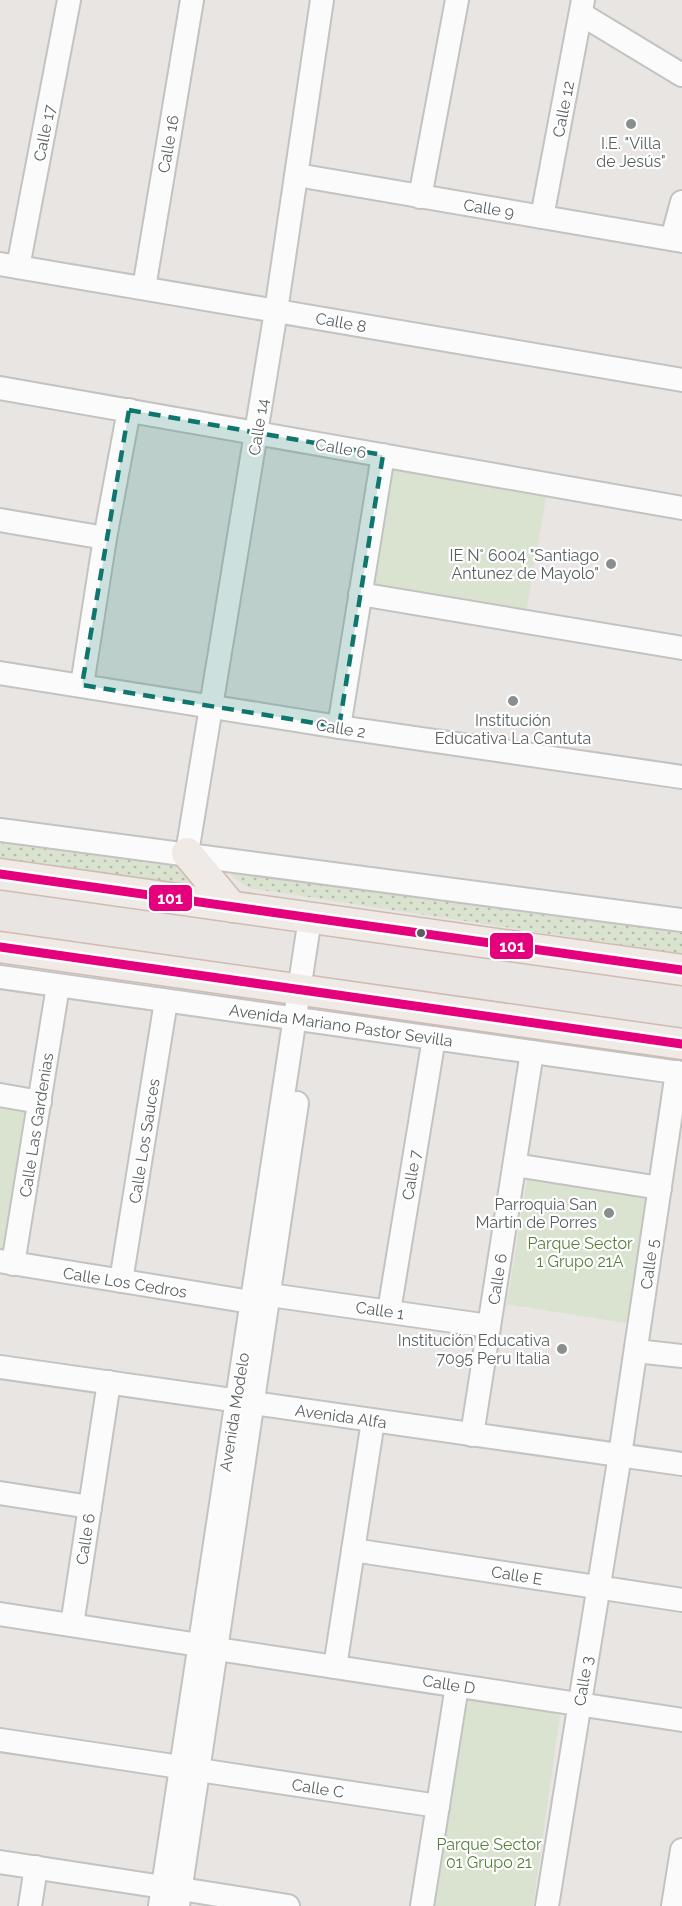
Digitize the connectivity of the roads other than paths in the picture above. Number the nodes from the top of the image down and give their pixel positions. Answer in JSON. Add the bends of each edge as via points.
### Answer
{"nodes":[{"id":1,"x":69,"y":0,"type":"edge"},
{"id":2,"x":192,"y":0,"type":"edge"},
{"id":3,"x":322,"y":0,"type":"edge"},
{"id":4,"x":458,"y":0,"type":"edge"},
{"id":5,"x":582,"y":7,"type":"edge"},
{"id":6,"x":682,"y":75,"type":"edge"},
{"id":7,"x":297,"y":175,"type":"junction"},
{"id":8,"x":420,"y":197,"type":"junction"},
{"id":9,"x":682,"y":202,"type":"edge"},
{"id":10,"x":542,"y":217,"type":"junction"},
{"id":11,"x":677,"y":240,"type":"edge"},
{"id":12,"x":9,"y":265,"type":"edge"},
{"id":13,"x":144,"y":288,"type":"junction"},
{"id":14,"x":276,"y":311,"type":"junction"},
{"id":15,"x":682,"y":380,"type":"edge"},
{"id":16,"x":0,"y":388,"type":"edge"},
{"id":17,"x":129,"y":410,"type":"junction"},
{"id":18,"x":257,"y":433,"type":"junction"},
{"id":19,"x":383,"y":455,"type":"junction"},
{"id":20,"x":682,"y":508,"type":"edge"},
{"id":21,"x":0,"y":520,"type":"edge"},
{"id":22,"x":105,"y":538,"type":"junction"},
{"id":23,"x":360,"y":594,"type":"junction"},
{"id":24,"x":682,"y":648,"type":"edge"},
{"id":25,"x":0,"y":673,"type":"edge"},
{"id":26,"x":82,"y":685,"type":"junction"},
{"id":27,"x":212,"y":708,"type":"junction"},
{"id":28,"x":339,"y":727,"type":"junction"},
{"id":29,"x":682,"y":777,"type":"edge"},
{"id":30,"x":0,"y":830,"type":"edge"},
{"id":31,"x":187,"y":853,"type":"junction"},
{"id":32,"x":0,"y":874,"type":"edge"},
{"id":33,"x":232,"y":906,"type":"junction"},
{"id":34,"x":317,"y":919,"type":"junction"},
{"id":35,"x":682,"y":920,"type":"edge"},
{"id":36,"x":0,"y":947,"type":"edge"},
{"id":37,"x":682,"y":970,"type":"edge"},
{"id":38,"x":0,"y":977,"type":"edge"},
{"id":39,"x":58,"y":986,"type":"junction"},
{"id":40,"x":306,"y":990,"type":"junction"},
{"id":41,"x":166,"y":1001,"type":"junction"},
{"id":42,"x":302,"y":1020,"type":"junction"},
{"id":43,"x":434,"y":1038,"type":"junction"},
{"id":44,"x":532,"y":1052,"type":"junction"},
{"id":45,"x":680,"y":1063,"type":"edge"},
{"id":46,"x":0,"y":1095,"type":"edge"},
{"id":47,"x":40,"y":1102,"type":"junction"},
{"id":48,"x":515,"y":1165,"type":"junction"},
{"id":49,"x":660,"y":1188,"type":"junction"},
{"id":50,"x":7,"y":1262,"type":"edge"},
{"id":51,"x":121,"y":1281,"type":"junction"},
{"id":52,"x":260,"y":1298,"type":"junction"},
{"id":53,"x":389,"y":1311,"type":"junction"},
{"id":54,"x":489,"y":1326,"type":"junction"},
{"id":55,"x":636,"y":1351,"type":"junction"},
{"id":56,"x":682,"y":1356,"type":"edge"},
{"id":57,"x":0,"y":1367,"type":"edge"},
{"id":58,"x":109,"y":1382,"type":"junction"},
{"id":59,"x":245,"y":1402,"type":"junction"},
{"id":60,"x":373,"y":1421,"type":"junction"},
{"id":61,"x":472,"y":1435,"type":"junction"},
{"id":62,"x":621,"y":1455,"type":"junction"},
{"id":63,"x":682,"y":1464,"type":"edge"},
{"id":64,"x":0,"y":1493,"type":"edge"},
{"id":65,"x":90,"y":1507,"type":"junction"},
{"id":66,"x":353,"y":1550,"type":"junction"},
{"id":67,"x":598,"y":1587,"type":"junction"},
{"id":68,"x":682,"y":1600,"type":"edge"},
{"id":69,"x":0,"y":1614,"type":"edge"},
{"id":70,"x":72,"y":1626,"type":"junction"},
{"id":71,"x":208,"y":1647,"type":"junction"},
{"id":72,"x":334,"y":1667,"type":"junction"},
{"id":73,"x":457,"y":1686,"type":"junction"},
{"id":74,"x":579,"y":1704,"type":"junction"},
{"id":75,"x":682,"y":1720,"type":"edge"},
{"id":76,"x":0,"y":1740,"type":"edge"},
{"id":77,"x":190,"y":1769,"type":"junction"},
{"id":78,"x":438,"y":1806,"type":"junction"},
{"id":79,"x":682,"y":1850,"type":"edge"},
{"id":80,"x":0,"y":1862,"type":"edge"},
{"id":81,"x":36,"y":1867,"type":"junction"},
{"id":82,"x":170,"y":1897,"type":"edge"},
{"id":83,"x":30,"y":1906,"type":"edge"},
{"id":84,"x":288,"y":1906,"type":"edge"},
{"id":85,"x":422,"y":1906,"type":"edge"},
{"id":86,"x":547,"y":1906,"type":"edge"},
{"id":87,"x":673,"y":1906,"type":"edge"}],
"edges":[{"from":1,"to":12,"type":"street","name":"Calle 17"},
{"from":2,"to":13,"type":"street","name":"Calle 16"},
{"from":3,"to":7,"type":"street","name":"Calle 14"},
{"from":4,"to":8,"type":"street"},
{"from":5,"to":6,"type":"street"},
{"from":5,"to":10,"type":"street","name":"Calle 12"},
{"from":7,"to":8,"type":"street","name":"Calle 9"},
{"from":7,"to":14,"type":"street","name":"Calle 14"},
{"from":8,"to":10,"type":"street","name":"Calle 9"},
{"from":9,"to":11,"type":"street"},
{"from":10,"to":11,"type":"street","name":"Calle 9"},
{"from":12,"to":13,"type":"street","name":"Calle 8"},
{"from":13,"to":14,"type":"street","name":"Calle 8"},
{"from":14,"to":15,"type":"street","name":"Calle 8"},
{"from":14,"to":18,"type":"street","name":"Calle 14"},
{"from":16,"to":17,"type":"street","name":"Calle 6"},
{"from":17,"to":18,"type":"street","name":"Calle 6"},
{"from":17,"to":22,"type":"street"},
{"from":18,"to":19,"type":"street","name":"Calle 6"},
{"from":18,"to":27,"type":"street","name":"Calle 14"},
{"from":19,"to":20,"type":"street","name":"Calle 6"},
{"from":19,"to":23,"type":"street"},
{"from":21,"to":22,"type":"street"},
{"from":22,"to":26,"type":"street"},
{"from":23,"to":24,"type":"street"},
{"from":23,"to":28,"type":"street"},
{"from":25,"to":26,"type":"street","name":"Calle 2"},
{"from":26,"to":27,"type":"street","name":"Calle 2"},
{"from":27,"to":28,"type":"street","name":"Calle 2"},
{"from":27,"to":31,"type":"street","name":"Calle 14"},
{"from":28,"to":29,"type":"street","name":"Calle 2"},
{"from":30,"to":31,"type":"street"},
{"from":31,"to":33,"type":"main road"},
{"from":31,"to":35,"type":"street"},
{"from":32,"to":33,"type":"main road"},
{"from":33,"to":34,"type":"main road"},
{"from":34,"to":37,"type":"main road"},
{"from":34,"to":40,"type":"street","name":"Avenida Modelo"},
{"from":36,"to":40,"type":"main road","name":"Avenida Mariano Pastor Sevilla"},
{"from":38,"to":39,"type":"street","name":"Avenida Mariano Pastor Sevilla"},
{"from":39,"to":41,"type":"street","name":"Avenida Mariano Pastor Sevilla"},
{"from":39,"to":47,"type":"street","name":"Calle Las Gardenias"},
{"from":40,"to":42,"type":"street","name":"Avenida Modelo"},
{"from":40,"to":45,"type":"main road","name":"Avenida Mariano Pastor Sevilla"},
{"from":41,"to":42,"type":"street","name":"Avenida Mariano Pastor Sevilla"},
{"from":41,"to":51,"type":"street","name":"Calle Los Sauces"},
{"from":42,"to":43,"type":"street","name":"Avenida Mariano Pastor Sevilla"},
{"from":42,"to":52,"type":"street","name":"Avenida Modelo"},
{"from":43,"to":44,"type":"street","name":"Avenida Mariano Pastor Sevilla"},
{"from":43,"to":53,"type":"street","name":"Calle 7"},
{"from":44,"to":45,"type":"street","name":"Avenida Mariano Pastor Sevilla"},
{"from":44,"to":48,"type":"street","name":"Calle 6"},
{"from":45,"to":49,"type":"street","name":"Calle 5"},
{"from":46,"to":47,"type":"street"},
{"from":47,"to":50,"type":"street","name":"Calle Las Gardenias"},
{"from":48,"to":49,"type":"street"},
{"from":48,"to":54,"type":"street","name":"Calle 6"},
{"from":49,"to":55,"type":"street","name":"Calle 5"},
{"from":50,"to":51,"type":"street","name":"Calle Los Cedros"},
{"from":51,"to":52,"type":"street","name":"Calle Los Cedros"},
{"from":52,"to":53,"type":"street","name":"Calle 1"},
{"from":52,"to":59,"type":"street","name":"Avenida Modelo"},
{"from":53,"to":54,"type":"street","name":"Calle 1"},
{"from":54,"to":61,"type":"street","name":"Calle 6"},
{"from":55,"to":56,"type":"street"},
{"from":55,"to":62,"type":"street","name":"Calle 5"},
{"from":57,"to":58,"type":"street","name":"Avenida Alfa"},
{"from":58,"to":59,"type":"street","name":"Avenida Alfa"},
{"from":58,"to":65,"type":"street","name":"Calle 6"},
{"from":59,"to":60,"type":"street","name":"Avenida Alfa"},
{"from":59,"to":71,"type":"street","name":"Avenida Modelo"},
{"from":60,"to":61,"type":"street","name":"Avenida Alfa"},
{"from":60,"to":66,"type":"street"},
{"from":61,"to":62,"type":"street","name":"Avenida Alfa"},
{"from":62,"to":63,"type":"street","name":"Avenida Alfa"},
{"from":62,"to":67,"type":"street","name":"Calle 3"},
{"from":64,"to":65,"type":"street"},
{"from":65,"to":70,"type":"street","name":"Calle 6"},
{"from":66,"to":67,"type":"street","name":"Calle E"},
{"from":66,"to":72,"type":"street"},
{"from":67,"to":68,"type":"street","name":"Calle E"},
{"from":67,"to":74,"type":"street","name":"Calle 3"},
{"from":69,"to":70,"type":"street"},
{"from":70,"to":71,"type":"street"},
{"from":71,"to":72,"type":"street","name":"Calle D"},
{"from":71,"to":77,"type":"street","name":"Avenida Modelo"},
{"from":72,"to":73,"type":"street","name":"Calle D"},
{"from":73,"to":74,"type":"street","name":"Calle D"},
{"from":73,"to":78,"type":"street"},
{"from":74,"to":75,"type":"street","name":"Calle D"},
{"from":74,"to":86,"type":"street","name":"Calle 3"},
{"from":76,"to":77,"type":"street","name":"Calle C"},
{"from":77,"to":78,"type":"street","name":"Calle C"},
{"from":77,"to":82,"type":"street","name":"Avenida Modelo"},
{"from":78,"to":85,"type":"street"},
{"from":79,"to":87,"type":"street"},
{"from":80,"to":81,"type":"street"},
{"from":81,"to":82,"type":"street"},
{"from":81,"to":83,"type":"street"},
{"from":82,"to":84,"type":"street"}]}
